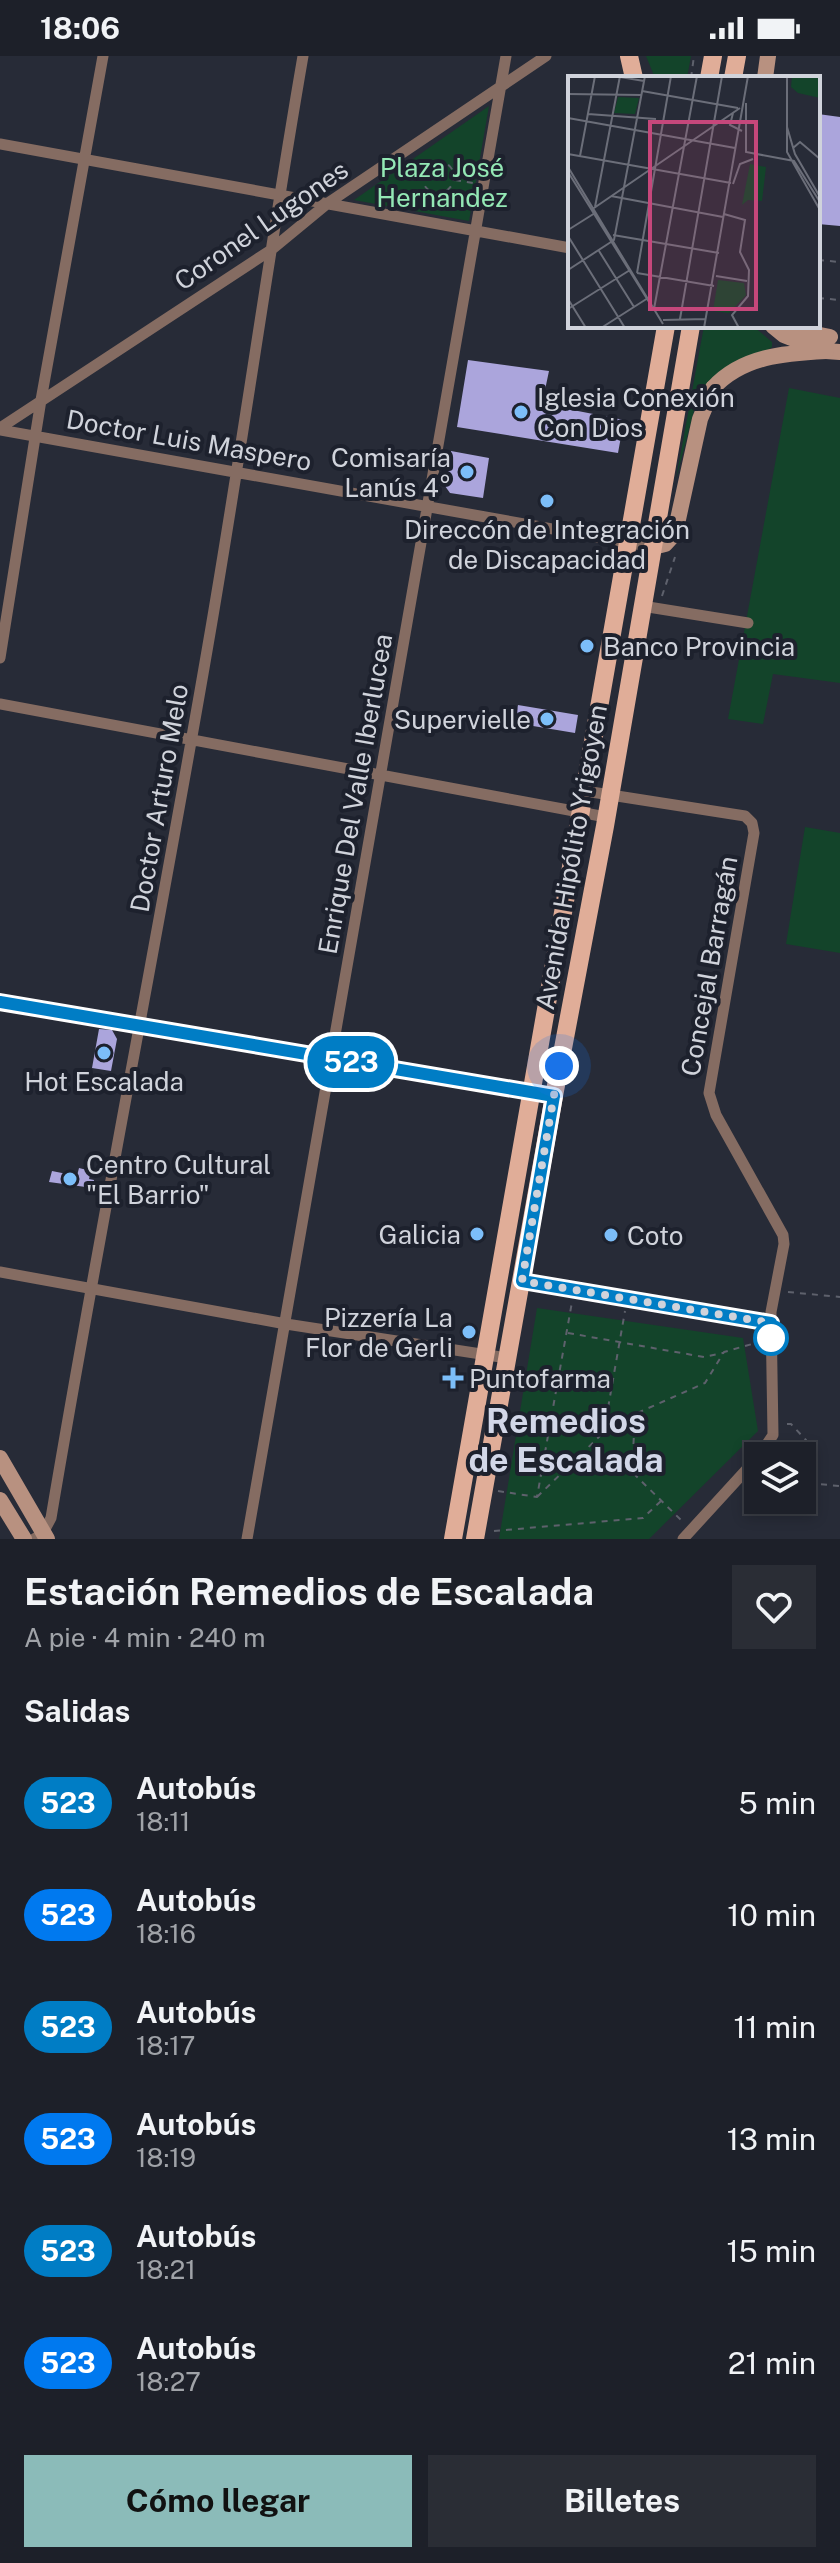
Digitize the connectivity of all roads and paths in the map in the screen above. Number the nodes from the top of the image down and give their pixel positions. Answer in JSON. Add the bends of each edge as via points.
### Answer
{"nodes":[{"id":1,"x":103,"y":56,"type":"edge"},
{"id":2,"x":303,"y":56,"type":"edge"},
{"id":3,"x":506,"y":56,"type":"edge"},
{"id":4,"x":546,"y":56,"type":"edge"},
{"id":5,"x":629,"y":56,"type":"edge"},
{"id":6,"x":694,"y":56,"type":"edge"},
{"id":7,"x":713,"y":56,"type":"edge"},
{"id":8,"x":737,"y":56,"type":"edge"},
{"id":9,"x":768,"y":56,"type":"edge"},
{"id":10,"x":634,"y":76,"type":"edge"},
{"id":11,"x":691,"y":76,"type":"edge"},
{"id":12,"x":709,"y":76,"type":"edge"},
{"id":13,"x":733,"y":76,"type":"edge"},
{"id":14,"x":765,"y":76,"type":"edge"},
{"id":15,"x":501,"y":85,"type":"junction"},
{"id":16,"x":0,"y":144,"type":"edge"},
{"id":17,"x":84,"y":159,"type":"junction"},
{"id":18,"x":454,"y":180,"type":"junction"},
{"id":19,"x":483,"y":185,"type":"junction"},
{"id":20,"x":435,"y":192,"type":"junction"},
{"id":21,"x":279,"y":194,"type":"junction"},
{"id":22,"x":328,"y":203,"type":"junction"},
{"id":23,"x":431,"y":221,"type":"junction"},
{"id":24,"x":476,"y":229,"type":"junction"},
{"id":25,"x":568,"y":248,"type":"edge"},
{"id":26,"x":271,"y":250,"type":"junction"},
{"id":27,"x":820,"y":260,"type":"edge"},
{"id":28,"x":840,"y":262,"type":"edge"},
{"id":29,"x":820,"y":298,"type":"edge"},
{"id":30,"x":840,"y":300,"type":"edge"},
{"id":31,"x":666,"y":328,"type":"edge"},
{"id":32,"x":691,"y":328,"type":"edge"},
{"id":33,"x":776,"y":328,"type":"edge"},
{"id":34,"x":799,"y":328,"type":"edge"},
{"id":35,"x":840,"y":337,"type":"edge"},
{"id":36,"x":833,"y":352,"type":"edge"},
{"id":37,"x":41,"y":400,"type":"junction"},
{"id":38,"x":0,"y":429,"type":"edge"},
{"id":39,"x":35,"y":435,"type":"junction"},
{"id":40,"x":238,"y":471,"type":"junction"},
{"id":41,"x":427,"y":505,"type":"junction"},
{"id":42,"x":627,"y":543,"type":"junction"},
{"id":43,"x":679,"y":546,"type":"dead end"},
{"id":44,"x":653,"y":547,"type":"junction"},
{"id":45,"x":650,"y":607,"type":"junction"},
{"id":46,"x":748,"y":623,"type":"dead end"},
{"id":47,"x":0,"y":658,"type":"edge"},
{"id":48,"x":0,"y":704,"type":"edge"},
{"id":49,"x":192,"y":741,"type":"junction"},
{"id":50,"x":380,"y":777,"type":"junction"},
{"id":51,"x":585,"y":791,"type":"junction"},
{"id":52,"x":609,"y":796,"type":"junction"},
{"id":53,"x":581,"y":812,"type":"junction"},
{"id":54,"x":606,"y":817,"type":"junction"},
{"id":55,"x":0,"y":1002,"type":"edge"},
{"id":56,"x":141,"y":1026,"type":"junction"},
{"id":57,"x":332,"y":1059,"type":"junction"},
{"id":58,"x":531,"y":1092,"type":"junction"},
{"id":59,"x":554,"y":1096,"type":"junction"},
{"id":60,"x":0,"y":1272,"type":"edge"},
{"id":61,"x":522,"y":1281,"type":"junction"},
{"id":62,"x":575,"y":1289,"type":"junction"},
{"id":63,"x":89,"y":1290,"type":"junction"},
{"id":64,"x":775,"y":1290,"type":"junction"},
{"id":65,"x":840,"y":1297,"type":"edge"},
{"id":66,"x":627,"y":1298,"type":"junction"},
{"id":67,"x":771,"y":1323,"type":"junction"},
{"id":68,"x":286,"y":1324,"type":"junction"},
{"id":69,"x":567,"y":1333,"type":"junction"},
{"id":70,"x":771,"y":1338,"type":"junction"},
{"id":71,"x":619,"y":1342,"type":"junction"},
{"id":72,"x":724,"y":1352,"type":"junction"},
{"id":73,"x":485,"y":1355,"type":"junction"},
{"id":74,"x":507,"y":1358,"type":"junction"},
{"id":75,"x":635,"y":1414,"type":"junction"},
{"id":76,"x":774,"y":1423,"type":"junction"},
{"id":77,"x":604,"y":1432,"type":"junction"},
{"id":78,"x":768,"y":1442,"type":"edge"},
{"id":79,"x":0,"y":1458,"type":"edge"},
{"id":80,"x":744,"y":1472,"type":"edge"},
{"id":81,"x":840,"y":1486,"type":"edge"},
{"id":82,"x":485,"y":1489,"type":"junction"},
{"id":83,"x":537,"y":1497,"type":"junction"},
{"id":84,"x":0,"y":1500,"type":"edge"},
{"id":85,"x":661,"y":1501,"type":"junction"},
{"id":86,"x":687,"y":1535,"type":"edge"},
{"id":87,"x":476,"y":1536,"type":"edge"},
{"id":88,"x":41,"y":1537,"type":"edge"},
{"id":89,"x":24,"y":1539,"type":"edge"},
{"id":90,"x":247,"y":1539,"type":"edge"},
{"id":91,"x":453,"y":1539,"type":"edge"}],
"edges":[{"from":1,"to":17,"type":"street"},
{"from":2,"to":21,"type":"street","name":"Doctor Arturo Melo"},
{"from":3,"to":15,"type":"street","name":"Enrique Del Valle Iberlucea"},
{"from":4,"to":15,"type":"street","name":"Coronel Lugones"},
{"from":5,"to":10,"type":"main road"},
{"from":6,"to":11,"type":"path"},
{"from":7,"to":12,"type":"main road"},
{"from":8,"to":13,"type":"main road"},
{"from":9,"to":14,"type":"main road"},
{"from":15,"to":19,"type":"street","name":"Enrique Del Valle Iberlucea"},
{"from":15,"to":22,"type":"street","name":"Coronel Lugones"},
{"from":16,"to":17,"type":"street"},
{"from":17,"to":21,"type":"street"},
{"from":17,"to":37,"type":"street"},
{"from":18,"to":19,"type":"path"},
{"from":18,"to":20,"type":"path","via":[[449,189]]},
{"from":18,"to":20,"type":"path","via":[[449,165],[429,164],[423,182]]},
{"from":19,"to":24,"type":"street","name":"Enrique Del Valle Iberlucea"},
{"from":20,"to":23,"type":"path"},
{"from":21,"to":22,"type":"street"},
{"from":21,"to":26,"type":"street","name":"Doctor Arturo Melo"},
{"from":22,"to":23,"type":"street"},
{"from":22,"to":26,"type":"street","name":"Coronel Lugones"},
{"from":23,"to":24,"type":"street"},
{"from":24,"to":25,"type":"street"},
{"from":24,"to":41,"type":"street","name":"Enrique Del Valle Iberlucea"},
{"from":26,"to":37,"type":"street","name":"Coronel Lugones"},
{"from":26,"to":40,"type":"street","name":"Doctor Arturo Melo"},
{"from":27,"to":28,"type":"path"},
{"from":29,"to":30,"type":"path"},
{"from":31,"to":42,"type":"main road","name":"Avenida Hipólito Yrigoyen"},
{"from":32,"to":44,"type":"main road","name":"Avenida Hipólito Yrigoyen"},
{"from":33,"to":36,"type":"main road","bridge":true},
{"from":34,"to":35,"type":"main road","bridge":true},
{"from":36,"to":44,"type":"main road","bridge":true,"via":[[762,359],[736,369],[713,388],[700,419],[675,533]]},
{"from":37,"to":38,"type":"street","name":"Coronel Lugones"},
{"from":37,"to":39,"type":"street"},
{"from":38,"to":39,"type":"street","name":"Doctor Luis Maspero"},
{"from":39,"to":40,"type":"street","name":"Doctor Luis Maspero"},
{"from":39,"to":47,"type":"street"},
{"from":40,"to":41,"type":"street","name":"Doctor Luis Maspero"},
{"from":40,"to":49,"type":"street","name":"Doctor Arturo Melo"},
{"from":41,"to":42,"type":"street","name":"Doctor Luis Maspero"},
{"from":41,"to":50,"type":"street","name":"Enrique Del Valle Iberlucea"},
{"from":42,"to":44,"type":"street","name":"Doctor Luis Maspero"},
{"from":42,"to":51,"type":"main road","name":"Avenida Hipólito Yrigoyen"},
{"from":43,"to":45,"type":"path"},
{"from":44,"to":45,"type":"main road","name":"Avenida Hipólito Yrigoyen"},
{"from":45,"to":46,"type":"street"},
{"from":45,"to":52,"type":"main road","name":"Avenida Hipólito Yrigoyen"},
{"from":48,"to":49,"type":"street"},
{"from":49,"to":50,"type":"street"},
{"from":49,"to":56,"type":"street","name":"Doctor Arturo Melo"},
{"from":50,"to":53,"type":"street"},
{"from":50,"to":57,"type":"street","name":"Enrique Del Valle Iberlucea"},
{"from":51,"to":52,"type":"street","name":"Concejal Barragán"},
{"from":51,"to":53,"type":"main road","name":"Avenida Hipólito Yrigoyen"},
{"from":52,"to":54,"type":"main road","name":"Avenida Hipólito Yrigoyen"},
{"from":52,"to":64,"type":"street","name":"Concejal Barragán","via":[[745,816],[752,823],[709,1093],[716,1115],[780,1226],[784,1244]]},
{"from":53,"to":54,"type":"street"},
{"from":53,"to":58,"type":"main road","name":"Avenida Hipólito Yrigoyen"},
{"from":54,"to":59,"type":"main road","name":"Avenida Hipólito Yrigoyen"},
{"from":55,"to":56,"type":"street"},
{"from":56,"to":57,"type":"street"},
{"from":56,"to":63,"type":"street","name":"Doctor Arturo Melo"},
{"from":57,"to":58,"type":"street"},
{"from":57,"to":68,"type":"street","name":"Enrique Del Valle Iberlucea"},
{"from":58,"to":59,"type":"street"},
{"from":58,"to":73,"type":"main road","name":"Avenida Hipólito Yrigoyen"},
{"from":59,"to":61,"type":"main road","name":"Avenida Hipólito Yrigoyen"},
{"from":60,"to":63,"type":"street"},
{"from":61,"to":62,"type":"street"},
{"from":61,"to":74,"type":"main road","name":"Avenida Hipólito Yrigoyen"},
{"from":62,"to":66,"type":"street"},
{"from":62,"to":69,"type":"path"},
{"from":63,"to":68,"type":"street"},
{"from":63,"to":88,"type":"street","name":"Doctor Arturo Melo","via":[[51,1518]]},
{"from":64,"to":65,"type":"path"},
{"from":64,"to":67,"type":"street","name":"Concejal Barragán"},
{"from":66,"to":67,"type":"street"},
{"from":66,"to":71,"type":"path"},
{"from":67,"to":70,"type":"street","name":"Concejal Barragán"},
{"from":68,"to":73,"type":"street"},
{"from":68,"to":90,"type":"street","name":"Enrique Del Valle Iberlucea"},
{"from":69,"to":71,"type":"path"},
{"from":69,"to":83,"type":"path"},
{"from":70,"to":72,"type":"path"},
{"from":70,"to":76,"type":"street","name":"Concejal Barragán"},
{"from":71,"to":72,"type":"path","via":[[704,1357]]},
{"from":71,"to":77,"type":"path"},
{"from":72,"to":75,"type":"path","via":[[705,1383]]},
{"from":73,"to":74,"type":"street"},
{"from":73,"to":91,"type":"main road","name":"Avenida Hipólito Yrigoyen"},
{"from":74,"to":82,"type":"main road","name":"Avenida Hipólito Yrigoyen"},
{"from":75,"to":77,"type":"path"},
{"from":75,"to":85,"type":"path","via":[[632,1472]]},
{"from":76,"to":78,"type":"street","name":"Concejal Barragán"},
{"from":76,"to":81,"type":"path","via":[[791,1424],[806,1440],[806,1483]]},
{"from":77,"to":83,"type":"path"},
{"from":79,"to":88,"type":"main road"},
{"from":80,"to":86,"type":"street","name":"Concejal Barragán"},
{"from":82,"to":83,"type":"path"},
{"from":82,"to":87,"type":"main road","name":"Avenida Hipólito Yrigoyen"},
{"from":84,"to":89,"type":"main road"},
{"from":85,"to":86,"type":"path"},
{"from":85,"to":87,"type":"path","via":[[643,1518]]}]}
